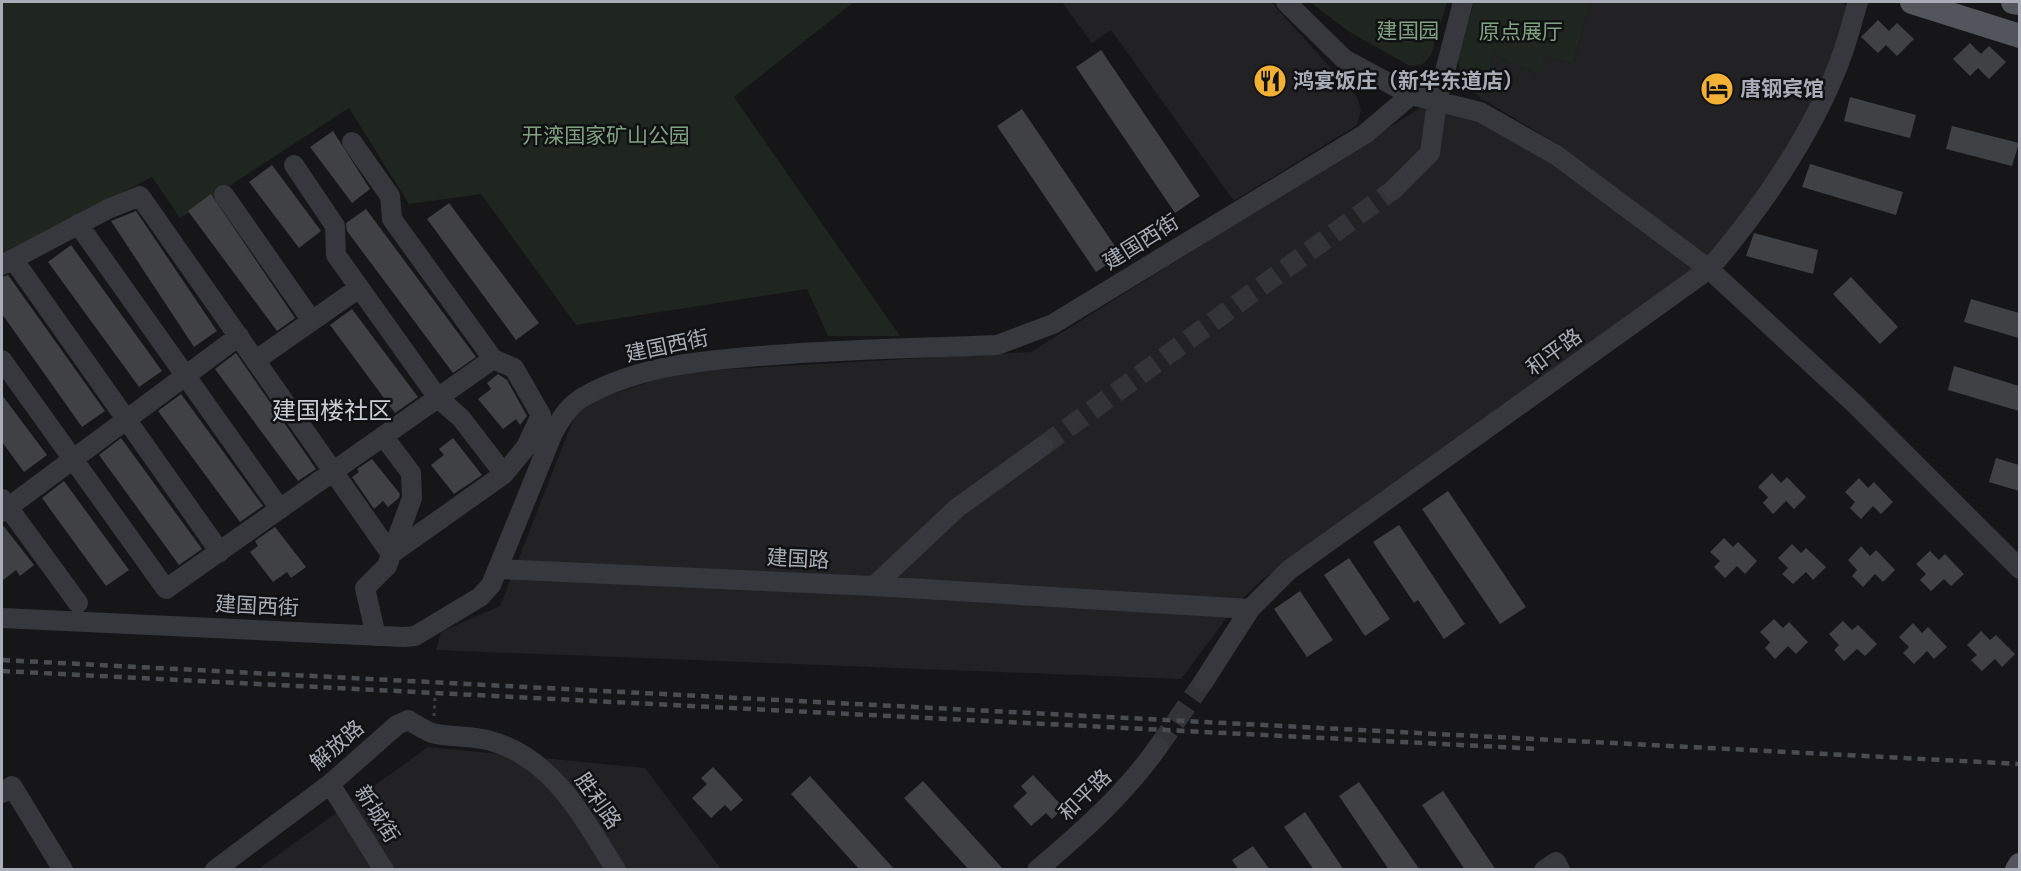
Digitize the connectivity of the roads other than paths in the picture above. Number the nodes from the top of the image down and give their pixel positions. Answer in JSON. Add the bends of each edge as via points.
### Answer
{"nodes":[{"id":1,"x":1286,"y":2,"type":"edge"},
{"id":2,"x":1463,"y":2,"type":"edge"},
{"id":3,"x":1858,"y":2,"type":"edge"},
{"id":4,"x":1912,"y":2,"type":"edge"},
{"id":5,"x":2013,"y":2,"type":"edge"},
{"id":6,"x":2019,"y":3,"type":"edge"},
{"id":7,"x":2019,"y":36,"type":"edge"},
{"id":8,"x":1411,"y":94,"type":"junction"},
{"id":9,"x":1437,"y":102,"type":"junction"},
{"id":10,"x":352,"y":142,"type":"dead end"},
{"id":11,"x":294,"y":165,"type":"dead end"},
{"id":12,"x":1393,"y":190,"type":"tunnel mouth"},
{"id":13,"x":224,"y":195,"type":"dead end"},
{"id":14,"x":78,"y":224,"type":"junction"},
{"id":15,"x":7,"y":262,"type":"edge"},
{"id":16,"x":1709,"y":269,"type":"junction"},
{"id":17,"x":359,"y":288,"type":"junction"},
{"id":18,"x":312,"y":321,"type":"junction"},
{"id":19,"x":239,"y":336,"type":"junction"},
{"id":20,"x":493,"y":359,"type":"junction"},
{"id":21,"x":2,"y":360,"type":"edge"},
{"id":22,"x":256,"y":360,"type":"junction"},
{"id":23,"x":186,"y":375,"type":"junction"},
{"id":24,"x":438,"y":398,"type":"junction"},
{"id":25,"x":126,"y":419,"type":"junction"},
{"id":26,"x":383,"y":436,"type":"junction"},
{"id":27,"x":1043,"y":446,"type":"tunnel mouth"},
{"id":28,"x":73,"y":458,"type":"junction"},
{"id":29,"x":333,"y":471,"type":"junction"},
{"id":30,"x":504,"y":474,"type":"junction"},
{"id":31,"x":3,"y":506,"type":"edge"},
{"id":32,"x":280,"y":509,"type":"junction"},
{"id":33,"x":220,"y":552,"type":"junction"},
{"id":34,"x":391,"y":555,"type":"junction"},
{"id":35,"x":499,"y":569,"type":"junction"},
{"id":36,"x":2019,"y":569,"type":"edge"},
{"id":37,"x":874,"y":586,"type":"junction"},
{"id":38,"x":78,"y":603,"type":"dead end"},
{"id":39,"x":1250,"y":609,"type":"junction"},
{"id":40,"x":2,"y":618,"type":"edge"},
{"id":41,"x":376,"y":636,"type":"junction"},
{"id":42,"x":1204,"y":681,"type":"tunnel mouth"},
{"id":43,"x":506,"y":745,"type":"joint"},
{"id":44,"x":1158,"y":747,"type":"tunnel mouth"},
{"id":45,"x":330,"y":784,"type":"junction"},
{"id":46,"x":2,"y":793,"type":"edge"},
{"id":47,"x":2019,"y":849,"type":"edge"},
{"id":48,"x":2019,"y":865,"type":"edge"},
{"id":49,"x":63,"y":870,"type":"edge"},
{"id":50,"x":215,"y":870,"type":"edge"},
{"id":51,"x":384,"y":870,"type":"edge"},
{"id":52,"x":616,"y":870,"type":"edge"},
{"id":53,"x":1037,"y":870,"type":"edge"},
{"id":54,"x":2008,"y":870,"type":"edge"},
{"id":55,"x":2017,"y":870,"type":"edge"}],
"edges":[{"from":1,"to":8,"type":"street","via":[[1344,58]]},
{"from":2,"to":9,"type":"street"},
{"from":3,"to":16,"type":"street","name":"和平路","via":[[1839,64],[1814,115],[1759,207]]},
{"from":4,"to":7,"type":"main road"},
{"from":5,"to":6,"type":"main road"},
{"from":8,"to":9,"type":"street"},
{"from":8,"to":35,"type":"street","name":"建国西街","via":[[1365,134],[1053,324],[1026,335],[998,345],[723,358],[619,380],[583,397],[567,410],[553,433]]},
{"from":9,"to":12,"type":"street","via":[[1430,153]]},
{"from":9,"to":16,"type":"street","via":[[1480,112],[1556,155]]},
{"from":10,"to":20,"type":"street","via":[[390,196],[392,219]]},
{"from":11,"to":17,"type":"street","via":[[335,226],[336,255]]},
{"from":13,"to":18,"type":"street"},
{"from":14,"to":15,"type":"street"},
{"from":14,"to":19,"type":"street","via":[[140,196]]},
{"from":14,"to":23,"type":"street"},
{"from":15,"to":25,"type":"street"},
{"from":16,"to":36,"type":"street","via":[[1856,405]]},
{"from":16,"to":39,"type":"street","name":"和平路","via":[[1289,570]]},
{"from":17,"to":18,"type":"street"},
{"from":17,"to":24,"type":"street"},
{"from":18,"to":22,"type":"street"},
{"from":19,"to":22,"type":"street"},
{"from":19,"to":23,"type":"street"},
{"from":20,"to":24,"type":"street"},
{"from":20,"to":30,"type":"street","via":[[514,368],[541,415],[526,447]]},
{"from":21,"to":28,"type":"street"},
{"from":22,"to":29,"type":"street"},
{"from":23,"to":25,"type":"street"},
{"from":23,"to":32,"type":"street"},
{"from":24,"to":26,"type":"street"},
{"from":24,"to":30,"type":"street","via":[[461,418]]},
{"from":25,"to":28,"type":"street"},
{"from":25,"to":33,"type":"street"},
{"from":26,"to":29,"type":"street"},
{"from":26,"to":34,"type":"street","via":[[411,473],[412,498]]},
{"from":27,"to":37,"type":"street","via":[[957,508]]},
{"from":28,"to":31,"type":"street"},
{"from":28,"to":33,"type":"street","via":[[166,589]]},
{"from":29,"to":32,"type":"street"},
{"from":29,"to":34,"type":"street"},
{"from":30,"to":34,"type":"street"},
{"from":31,"to":38,"type":"street"},
{"from":32,"to":33,"type":"street"},
{"from":34,"to":41,"type":"street","via":[[387,566],[365,588]]},
{"from":35,"to":37,"type":"street","name":"建国路"},
{"from":35,"to":41,"type":"street","name":"建国西街","via":[[480,597],[428,629],[404,637]]},
{"from":37,"to":39,"type":"street","name":"建国路"},
{"from":39,"to":42,"type":"street","name":"和平路"},
{"from":40,"to":41,"type":"street","name":"建国西街"},
{"from":43,"to":45,"type":"street","name":"解放路","via":[[479,737],[433,733],[408,720],[397,724]]},
{"from":43,"to":52,"type":"street","name":"胜利路","via":[[537,764],[563,788]]},
{"from":44,"to":53,"type":"street","name":"和平路","via":[[1134,780],[1089,826]]},
{"from":45,"to":50,"type":"street","name":"解放路"},
{"from":45,"to":51,"type":"street","name":"新城街"},
{"from":46,"to":49,"type":"street","via":[[12,786]]},
{"from":47,"to":54,"type":"street"},
{"from":48,"to":55,"type":"main road"}]}
